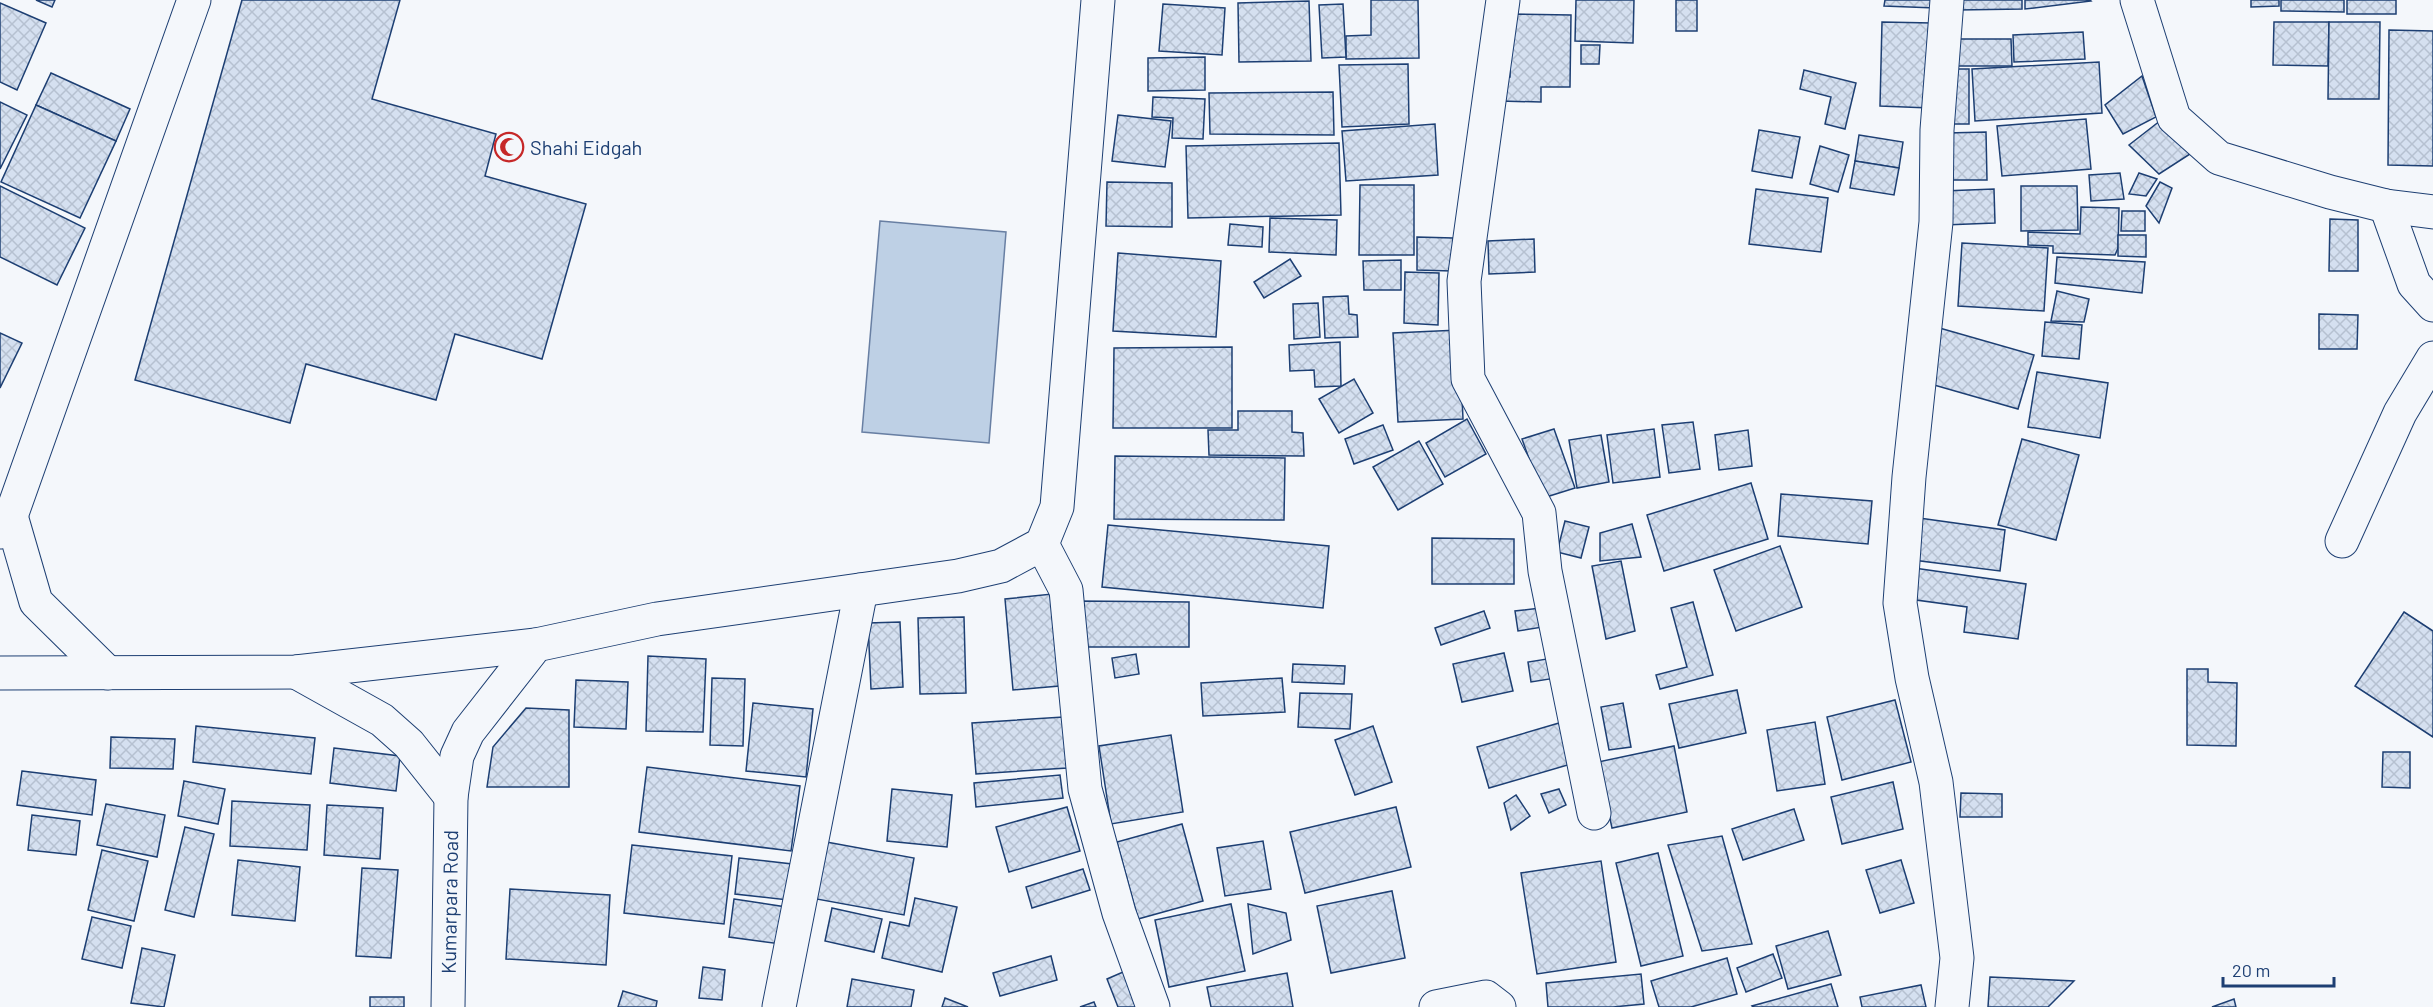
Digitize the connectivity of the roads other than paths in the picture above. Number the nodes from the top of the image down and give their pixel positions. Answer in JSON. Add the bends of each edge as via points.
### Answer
{"nodes":[{"id":1,"x":194,"y":0,"type":"edge"},
{"id":2,"x":1098,"y":0,"type":"edge"},
{"id":3,"x":1503,"y":0,"type":"edge"},
{"id":4,"x":1947,"y":0,"type":"edge"},
{"id":5,"x":2137,"y":0,"type":"edge"},
{"id":6,"x":2386,"y":206,"type":"junction"},
{"id":7,"x":2433,"y":212,"type":"edge"},
{"id":8,"x":2433,"y":305,"type":"edge"},
{"id":9,"x":2433,"y":358,"type":"edge"},
{"id":10,"x":6,"y":524,"type":"edge"},
{"id":11,"x":2342,"y":541,"type":"dead end"},
{"id":12,"x":1042,"y":544,"type":"junction"},
{"id":13,"x":861,"y":590,"type":"junction"},
{"id":14,"x":536,"y":645,"type":"junction"},
{"id":15,"x":296,"y":672,"type":"junction"},
{"id":16,"x":0,"y":673,"type":"edge"},
{"id":17,"x":108,"y":673,"type":"junction"},
{"id":18,"x":451,"y":797,"type":"junction"},
{"id":19,"x":1594,"y":813,"type":"dead end"},
{"id":20,"x":448,"y":1007,"type":"edge"},
{"id":21,"x":779,"y":1007,"type":"edge"},
{"id":22,"x":1154,"y":1007,"type":"edge"},
{"id":23,"x":1436,"y":1007,"type":"edge"},
{"id":24,"x":1499,"y":1007,"type":"edge"},
{"id":25,"x":1952,"y":1007,"type":"edge"}],
"edges":[{"from":1,"to":10,"type":"street"},
{"from":2,"to":12,"type":"street","via":[[1057,507]]},
{"from":3,"to":19,"type":"street","via":[[1464,281],[1468,379],[1539,513],[1547,581]]},
{"from":4,"to":25,"type":"street","via":[[1937,130],[1936,222],[1908,477],[1900,603],[1936,783],[1957,957]]},
{"from":5,"to":6,"type":"street","via":[[2174,118],[2219,158]]},
{"from":6,"to":7,"type":"street"},
{"from":6,"to":8,"type":"street","via":[[2414,284]]},
{"from":9,"to":11,"type":"street","via":[[2400,413]]},
{"from":10,"to":17,"type":"street","via":[[36,602]]},
{"from":12,"to":13,"type":"street","via":[[1001,566]]},
{"from":12,"to":22,"type":"street","via":[[1066,590],[1085,789],[1119,913]]},
{"from":13,"to":14,"type":"street","via":[[657,619]]},
{"from":13,"to":21,"type":"street"},
{"from":14,"to":15,"type":"street"},
{"from":14,"to":18,"type":"street","name":"Kumarpara Road","via":[[468,732],[456,756]]},
{"from":15,"to":17,"type":"street"},
{"from":15,"to":18,"type":"street","via":[[382,720],[409,744]]},
{"from":16,"to":17,"type":"street"},
{"from":18,"to":20,"type":"street","name":"Kumarpara Road"},
{"from":23,"to":24,"type":"street","via":[[1486,997]]}]}
